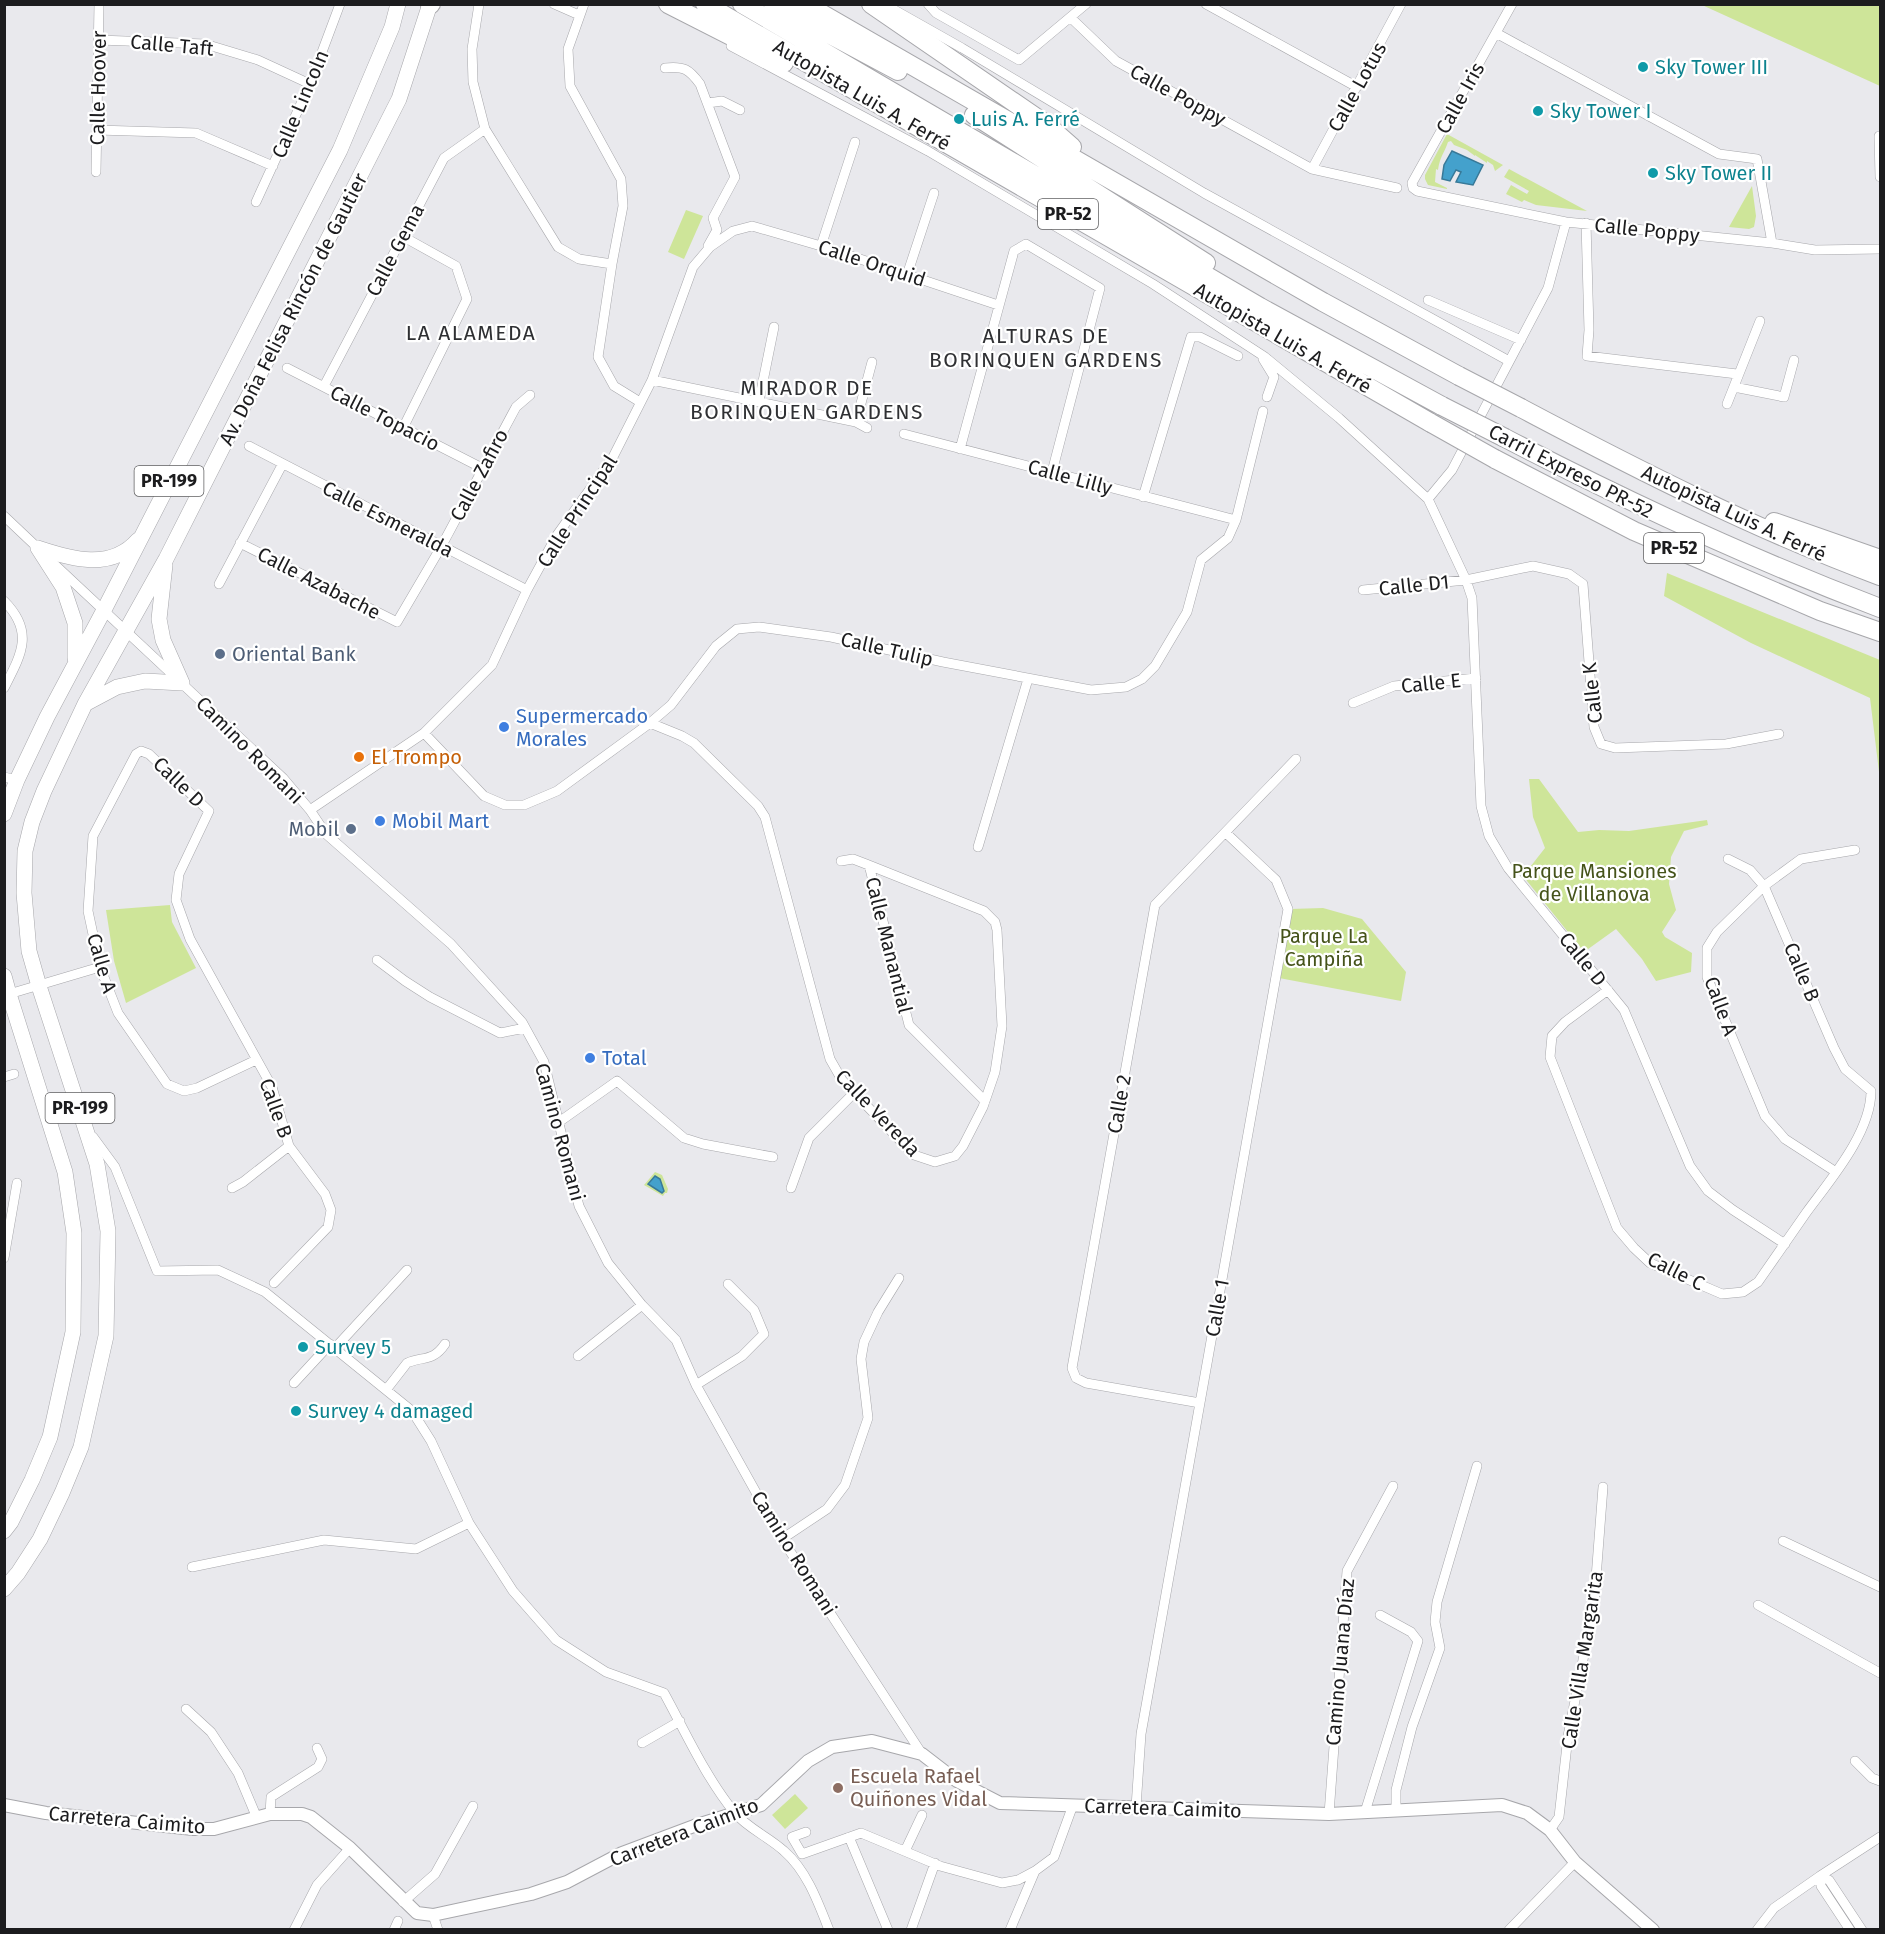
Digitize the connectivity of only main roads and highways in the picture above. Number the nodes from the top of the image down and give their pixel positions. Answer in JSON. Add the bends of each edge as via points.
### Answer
{"nodes":[{"id":1,"x":398,"y":4,"type":"edge"},
{"id":2,"x":668,"y":4,"type":"edge"},
{"id":3,"x":705,"y":4,"type":"edge"},
{"id":4,"x":742,"y":4,"type":"edge"},
{"id":5,"x":773,"y":4,"type":"edge"},
{"id":6,"x":806,"y":4,"type":"edge"},
{"id":7,"x":872,"y":4,"type":"edge"},
{"id":8,"x":431,"y":5,"type":"edge"},
{"id":9,"x":880,"y":105,"type":"junction"},
{"id":10,"x":1103,"y":174,"type":"junction"},
{"id":11,"x":1336,"y":348,"type":"junction"},
{"id":12,"x":1722,"y":510,"type":"junction"},
{"id":13,"x":143,"y":532,"type":"junction"},
{"id":14,"x":166,"y":558,"type":"junction"},
{"id":15,"x":1881,"y":559,"type":"edge"},
{"id":16,"x":1881,"y":576,"type":"edge"},
{"id":17,"x":1881,"y":608,"type":"edge"},
{"id":18,"x":1881,"y":632,"type":"edge"},
{"id":19,"x":75,"y":662,"type":"junction"},
{"id":20,"x":85,"y":704,"type":"junction"},
{"id":21,"x":11,"y":779,"type":"edge"},
{"id":22,"x":4,"y":814,"type":"edge"},
{"id":23,"x":4,"y":976,"type":"edge"},
{"id":24,"x":4,"y":1531,"type":"edge"},
{"id":25,"x":4,"y":1589,"type":"edge"}],
"edges":[{"from":1,"to":13,"type":"main road","name":"Av. Doña Felisa Rincón de Gautier","number":"PR-199","via":[[340,150]]},
{"from":2,"to":9,"type":"highway","via":[[801,72]]},
{"from":3,"to":9,"type":"highway","name":"Autopista Luis A. Ferré","number":"PR-52"},
{"from":4,"to":11,"type":"highway","name":"Carril Expreso PR-52","via":[[1171,256]]},
{"from":5,"to":11,"type":"highway","name":"Carril Expreso PR-52","via":[[994,127]]},
{"from":6,"to":10,"type":"highway","name":"Autopista Luis A. Ferré","number":"PR-52"},
{"from":7,"to":10,"type":"highway","via":[[1047,125]]},
{"from":8,"to":14,"type":"main road","name":"Av. Doña Felisa Rincón de Gautier","number":"PR-199","via":[[399,99]]},
{"from":9,"to":18,"type":"highway","name":"Autopista Luis A. Ferré","number":"PR-52","bridge":true,"via":[[1495,459],[1634,531],[1810,607]]},
{"from":10,"to":12,"type":"highway","name":"Autopista Luis A. Ferré","number":"PR-52","bridge":true,"via":[[1459,376]]},
{"from":11,"to":17,"type":"highway","name":"Carril Expreso PR-52","bridge":true,"via":[[1644,508]]},
{"from":12,"to":15,"type":"highway","via":[[1789,526]]},
{"from":12,"to":16,"type":"highway","name":"Autopista Luis A. Ferré","number":"PR-52"},
{"from":13,"to":19,"type":"main road","name":"Av. Doña Felisa Rincón de Gautier","number":"PR-199"},
{"from":13,"to":19,"type":"main road","via":[[135,543],[112,558],[69,558],[38,548],[63,587],[75,623]]},
{"from":14,"to":20,"type":"main road","name":"Av. Doña Felisa Rincón de Gautier","number":"PR-199","via":[[121,626]]},
{"from":14,"to":20,"type":"main road","via":[[159,619],[163,640],[182,683],[145,681],[117,687]]},
{"from":19,"to":21,"type":"main road","name":"Av. Doña Felisa Rincón de Gautier","number":"PR-199"},
{"from":20,"to":25,"type":"main road","name":"Av. Doña Felisa Rincón de Gautier","number":"PR-199","via":[[32,822],[25,851],[24,893],[29,951],[97,1164],[108,1231],[106,1336],[81,1447],[40,1539]]},
{"from":21,"to":22,"type":"main road","name":"Av. Doña Felisa Rincón de Gautier","number":"PR-199"},
{"from":23,"to":24,"type":"main road","number":"PR-199","via":[[65,1172],[74,1233],[73,1332],[50,1437]]}]}
